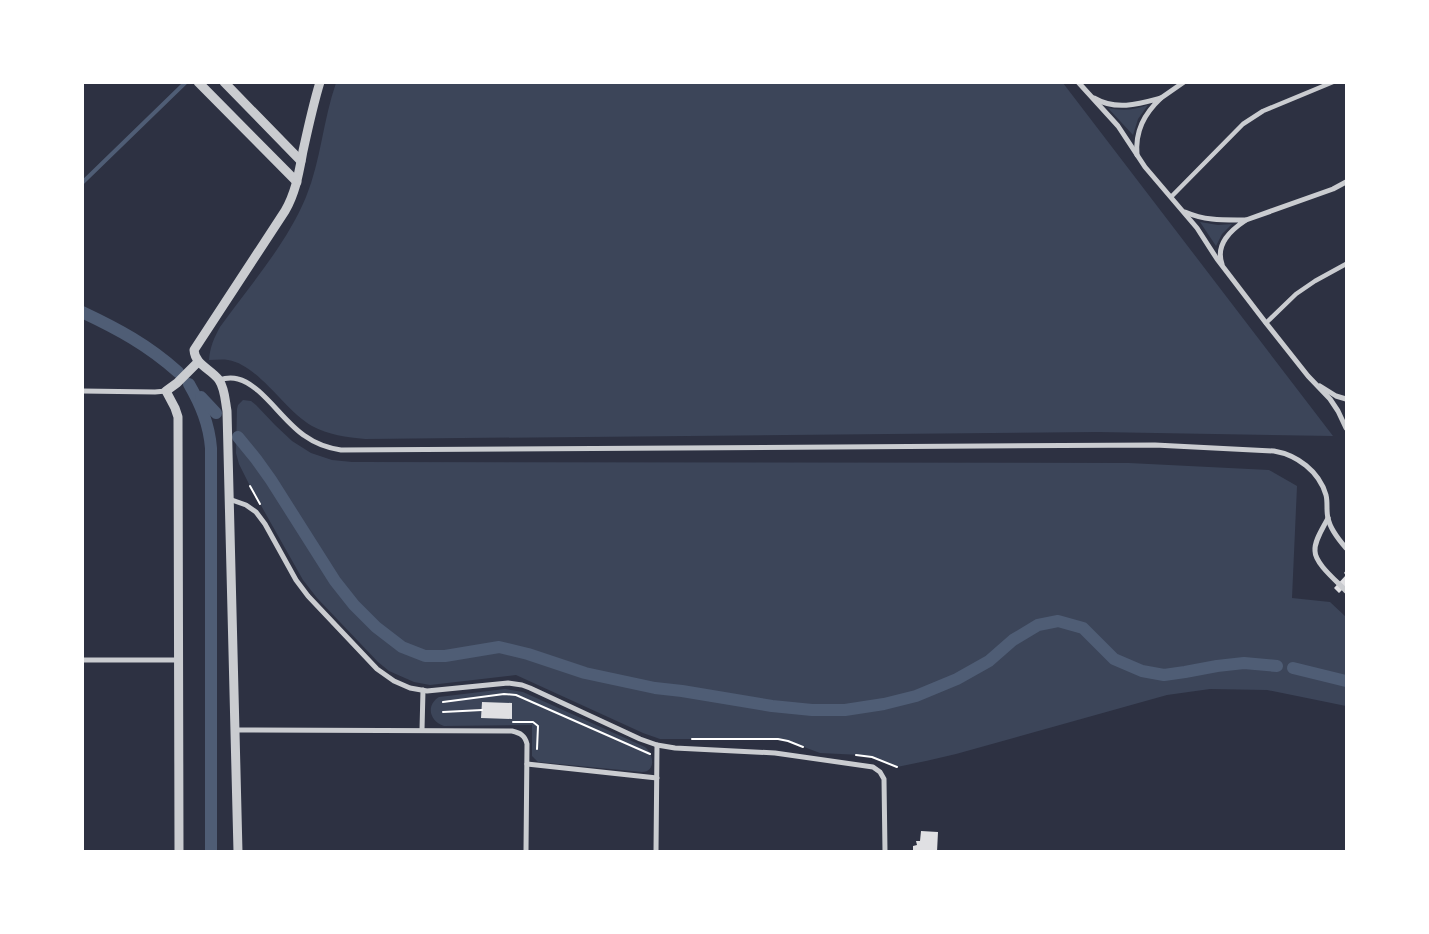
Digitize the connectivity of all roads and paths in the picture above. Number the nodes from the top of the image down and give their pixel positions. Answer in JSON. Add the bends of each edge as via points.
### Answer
{"nodes":[{"id":1,"x":198,"y":82,"type":"edge"},
{"id":2,"x":224,"y":82,"type":"edge"},
{"id":3,"x":320,"y":82,"type":"edge"},
{"id":4,"x":1078,"y":82,"type":"edge"},
{"id":5,"x":1184,"y":82,"type":"edge"},
{"id":6,"x":1333,"y":82,"type":"edge"},
{"id":7,"x":1088,"y":94,"type":"junction"},
{"id":8,"x":1161,"y":98,"type":"junction"},
{"id":9,"x":1137,"y":156,"type":"junction"},
{"id":10,"x":301,"y":161,"type":"junction"},
{"id":11,"x":297,"y":182,"type":"junction"},
{"id":12,"x":1346,"y":182,"type":"edge"},
{"id":13,"x":1171,"y":197,"type":"junction"},
{"id":14,"x":1183,"y":211,"type":"junction"},
{"id":15,"x":1246,"y":220,"type":"junction"},
{"id":16,"x":1346,"y":264,"type":"edge"},
{"id":17,"x":1224,"y":269,"type":"junction"},
{"id":18,"x":1266,"y":323,"type":"junction"},
{"id":19,"x":198,"y":362,"type":"junction"},
{"id":20,"x":219,"y":380,"type":"junction"},
{"id":21,"x":1313,"y":381,"type":"junction"},
{"id":22,"x":82,"y":391,"type":"edge"},
{"id":23,"x":166,"y":391,"type":"junction"},
{"id":24,"x":1346,"y":399,"type":"edge"},
{"id":25,"x":1346,"y":428,"type":"edge"},
{"id":26,"x":250,"y":486,"type":"dead end"},
{"id":27,"x":229,"y":499,"type":"junction"},
{"id":28,"x":264,"y":512,"type":"dead end"},
{"id":29,"x":1328,"y":518,"type":"junction"},
{"id":30,"x":1346,"y":548,"type":"edge"},
{"id":31,"x":1346,"y":591,"type":"edge"},
{"id":32,"x":82,"y":660,"type":"edge"},
{"id":33,"x":179,"y":660,"type":"junction"},
{"id":34,"x":423,"y":690,"type":"junction"},
{"id":35,"x":443,"y":702,"type":"dead end"},
{"id":36,"x":482,"y":710,"type":"dead end"},
{"id":37,"x":443,"y":712,"type":"dead end"},
{"id":38,"x":513,"y":722,"type":"dead end"},
{"id":39,"x":234,"y":730,"type":"junction"},
{"id":40,"x":422,"y":730,"type":"junction"},
{"id":41,"x":687,"y":739,"type":"dead end"},
{"id":42,"x":657,"y":745,"type":"junction"},
{"id":43,"x":805,"y":748,"type":"dead end"},
{"id":44,"x":853,"y":755,"type":"dead end"},
{"id":45,"x":536,"y":756,"type":"dead end"},
{"id":46,"x":649,"y":760,"type":"dead end"},
{"id":47,"x":527,"y":764,"type":"junction"},
{"id":48,"x":897,"y":767,"type":"dead end"},
{"id":49,"x":657,"y":778,"type":"junction"},
{"id":50,"x":179,"y":852,"type":"edge"},
{"id":51,"x":238,"y":852,"type":"edge"},
{"id":52,"x":526,"y":852,"type":"edge"},
{"id":53,"x":656,"y":852,"type":"edge"},
{"id":54,"x":885,"y":852,"type":"edge"}],
"edges":[{"from":1,"to":11,"type":"street"},
{"from":2,"to":10,"type":"street"},
{"from":3,"to":10,"type":"street"},
{"from":4,"to":7,"type":"street"},
{"from":5,"to":8,"type":"street"},
{"from":6,"to":13,"type":"street","via":[[1264,111],[1243,124]]},
{"from":7,"to":8,"type":"street","via":[[1104,103],[1121,106]]},
{"from":7,"to":9,"type":"street","via":[[1118,126]]},
{"from":8,"to":9,"type":"street","via":[[1142,121],[1137,137]]},
{"from":9,"to":13,"type":"street"},
{"from":10,"to":11,"type":"street"},
{"from":11,"to":19,"type":"street","via":[[285,211],[196,347],[194,355]]},
{"from":12,"to":15,"type":"street"},
{"from":13,"to":14,"type":"street"},
{"from":14,"to":15,"type":"street","via":[[1211,220]]},
{"from":14,"to":17,"type":"street"},
{"from":15,"to":17,"type":"street","via":[[1224,240],[1220,255]]},
{"from":16,"to":18,"type":"street","via":[[1296,294]]},
{"from":17,"to":18,"type":"street"},
{"from":18,"to":21,"type":"street"},
{"from":19,"to":20,"type":"street"},
{"from":19,"to":23,"type":"street"},
{"from":20,"to":27,"type":"street","via":[[227,411]]},
{"from":20,"to":29,"type":"street","via":[[244,381],[305,437],[328,448],[341,450],[1155,445],[1274,451],[1298,460],[1319,480],[1326,495]]},
{"from":21,"to":24,"type":"street"},
{"from":21,"to":25,"type":"street","via":[[1330,399]]},
{"from":22,"to":23,"type":"street"},
{"from":23,"to":33,"type":"street","via":[[178,417]]},
{"from":26,"to":28,"type":"path"},
{"from":27,"to":34,"type":"street","via":[[256,512],[302,588],[377,669],[402,685]]},
{"from":27,"to":39,"type":"street"},
{"from":29,"to":30,"type":"street"},
{"from":29,"to":31,"type":"street","via":[[1315,547],[1315,556]]},
{"from":32,"to":33,"type":"street"},
{"from":33,"to":50,"type":"street"},
{"from":34,"to":40,"type":"street"},
{"from":34,"to":42,"type":"street","via":[[522,685]]},
{"from":35,"to":46,"type":"path","via":[[516,695],[650,754]]},
{"from":36,"to":37,"type":"path"},
{"from":38,"to":45,"type":"path","via":[[533,722],[538,726]]},
{"from":39,"to":40,"type":"street"},
{"from":39,"to":51,"type":"street"},
{"from":40,"to":47,"type":"street","via":[[512,731],[523,735],[526,741]]},
{"from":41,"to":43,"type":"path","via":[[778,739]]},
{"from":42,"to":49,"type":"street"},
{"from":42,"to":54,"type":"street","via":[[775,753],[873,767],[883,775],[885,783]]},
{"from":44,"to":48,"type":"path","via":[[872,757]]},
{"from":47,"to":49,"type":"street"},
{"from":47,"to":52,"type":"street"},
{"from":49,"to":53,"type":"street"}]}
